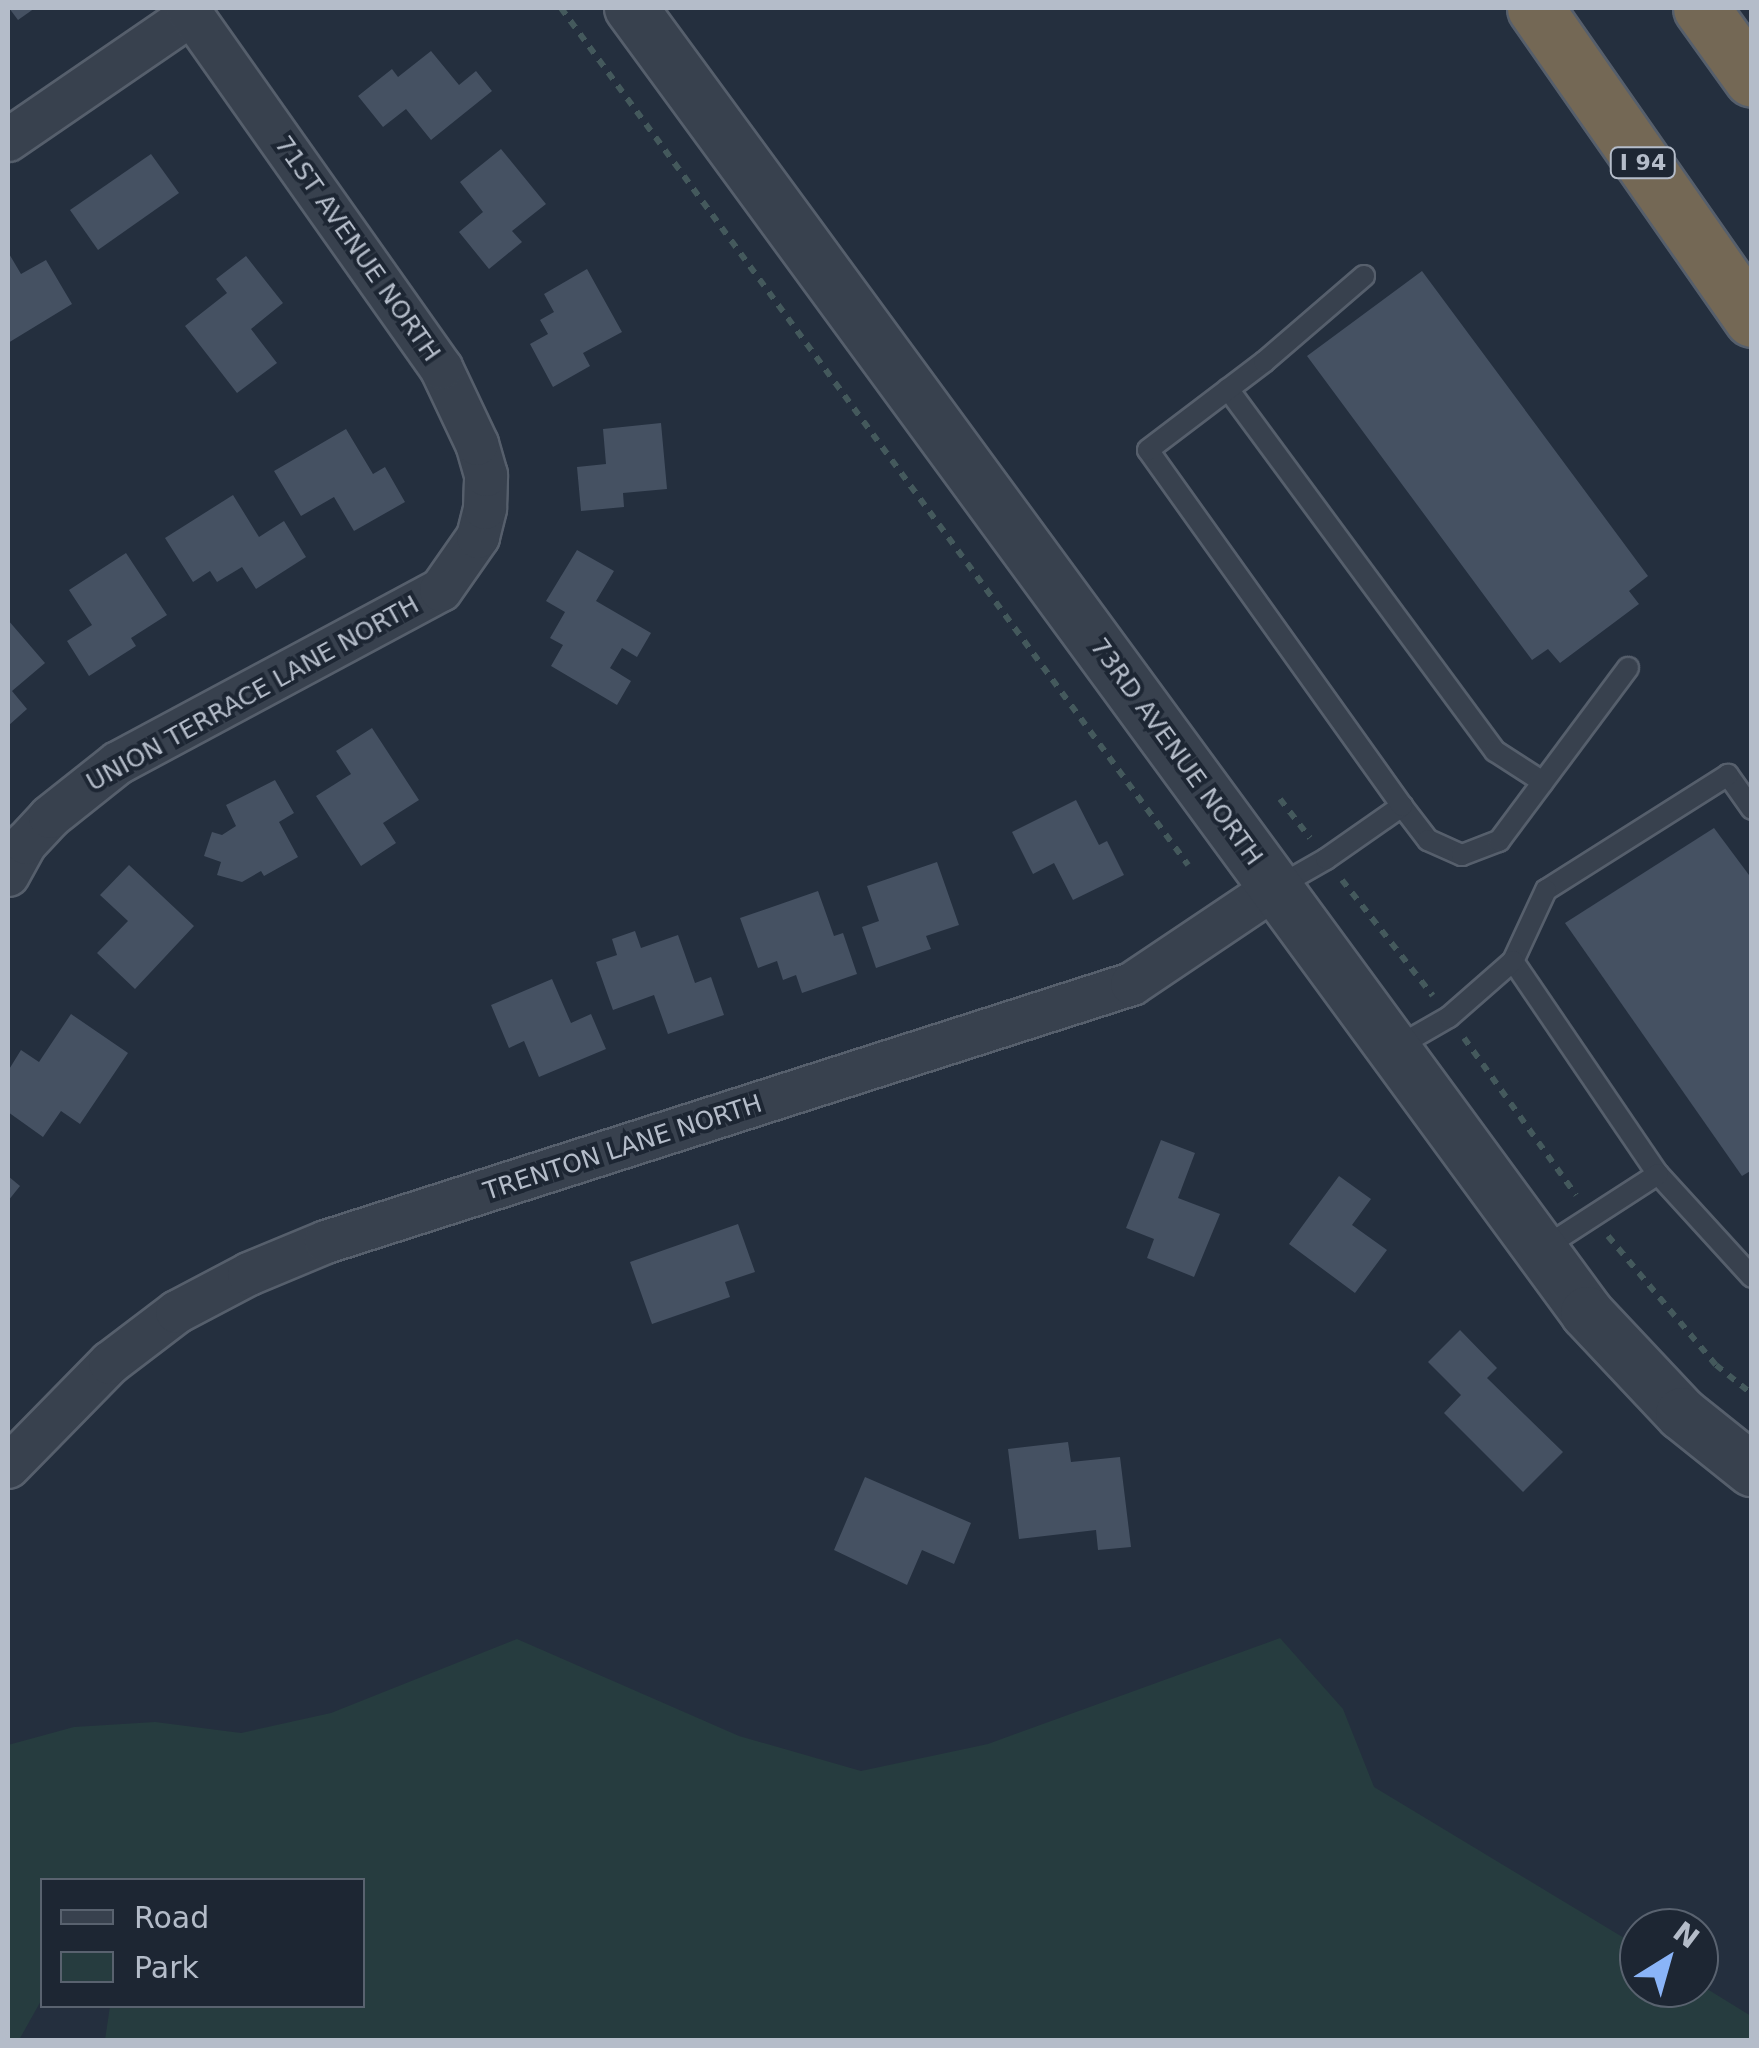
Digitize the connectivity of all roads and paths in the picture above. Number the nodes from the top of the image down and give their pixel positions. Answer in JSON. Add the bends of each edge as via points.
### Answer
{"nodes":[{"id":1,"x":561,"y":8,"type":"edge"},
{"id":2,"x":631,"y":8,"type":"edge"},
{"id":3,"x":1535,"y":8,"type":"edge"},
{"id":4,"x":1701,"y":8,"type":"edge"},
{"id":5,"x":189,"y":11,"type":"edge"},
{"id":6,"x":1752,"y":80,"type":"edge"},
{"id":7,"x":8,"y":140,"type":"edge"},
{"id":8,"x":1364,"y":276,"type":"dead end"},
{"id":9,"x":1752,"y":319,"type":"edge"},
{"id":10,"x":1228,"y":389,"type":"junction"},
{"id":11,"x":485,"y":508,"type":"joint"},
{"id":12,"x":1628,"y":668,"type":"dead end"},
{"id":13,"x":1543,"y":782,"type":"junction"},
{"id":14,"x":1280,"y":799,"type":"dead end"},
{"id":15,"x":1402,"y":806,"type":"junction"},
{"id":16,"x":1752,"y":810,"type":"edge"},
{"id":17,"x":1326,"y":860,"type":"junction"},
{"id":18,"x":1188,"y":865,"type":"dead end"},
{"id":19,"x":8,"y":875,"type":"edge"},
{"id":20,"x":1275,"y":888,"type":"junction"},
{"id":21,"x":1513,"y":961,"type":"junction"},
{"id":22,"x":1449,"y":1017,"type":"junction"},
{"id":23,"x":1395,"y":1048,"type":"junction"},
{"id":24,"x":1658,"y":1174,"type":"junction"},
{"id":25,"x":1594,"y":1219,"type":"junction"},
{"id":26,"x":1540,"y":1250,"type":"junction"},
{"id":27,"x":1752,"y":1277,"type":"edge"},
{"id":28,"x":1752,"y":1394,"type":"edge"},
{"id":29,"x":8,"y":1467,"type":"edge"},
{"id":30,"x":1752,"y":1470,"type":"edge"}],
"edges":[{"from":1,"to":18,"type":"path"},
{"from":2,"to":20,"type":"street","name":"73RD AVENUE NORTH"},
{"from":3,"to":9,"type":"highway","number":"I 94"},
{"from":4,"to":6,"type":"highway"},
{"from":5,"to":7,"type":"street"},
{"from":5,"to":11,"type":"street","name":"71ST AVENUE NORTH","via":[[441,368],[478,444]]},
{"from":8,"to":10,"type":"lane"},
{"from":10,"to":13,"type":"lane","via":[[1495,750]]},
{"from":10,"to":15,"type":"lane","via":[[1148,450]]},
{"from":11,"to":19,"type":"street","name":"UNION TERRACE LANE NORTH","via":[[478,538],[441,590],[118,763],[50,817]]},
{"from":12,"to":13,"type":"lane"},
{"from":13,"to":15,"type":"lane","via":[[1499,841],[1462,855],[1428,840]]},
{"from":14,"to":17,"type":"path"},
{"from":15,"to":17,"type":"lane"},
{"from":16,"to":21,"type":"lane","via":[[1728,775],[1546,890]]},
{"from":17,"to":20,"type":"lane"},
{"from":17,"to":22,"type":"path"},
{"from":20,"to":23,"type":"street","name":"73RD AVENUE NORTH"},
{"from":20,"to":29,"type":"street","name":"TRENTON LANE NORTH","via":[[1132,984],[345,1236],[249,1274],[178,1312],[110,1363]]},
{"from":21,"to":22,"type":"lane"},
{"from":21,"to":24,"type":"lane"},
{"from":22,"to":23,"type":"lane"},
{"from":22,"to":25,"type":"path"},
{"from":23,"to":26,"type":"street","name":"73RD AVENUE NORTH"},
{"from":24,"to":25,"type":"lane"},
{"from":24,"to":27,"type":"lane"},
{"from":25,"to":26,"type":"lane"},
{"from":25,"to":28,"type":"path","via":[[1716,1365]]},
{"from":26,"to":30,"type":"street","name":"73RD AVENUE NORTH","via":[[1638,1370]]}]}
